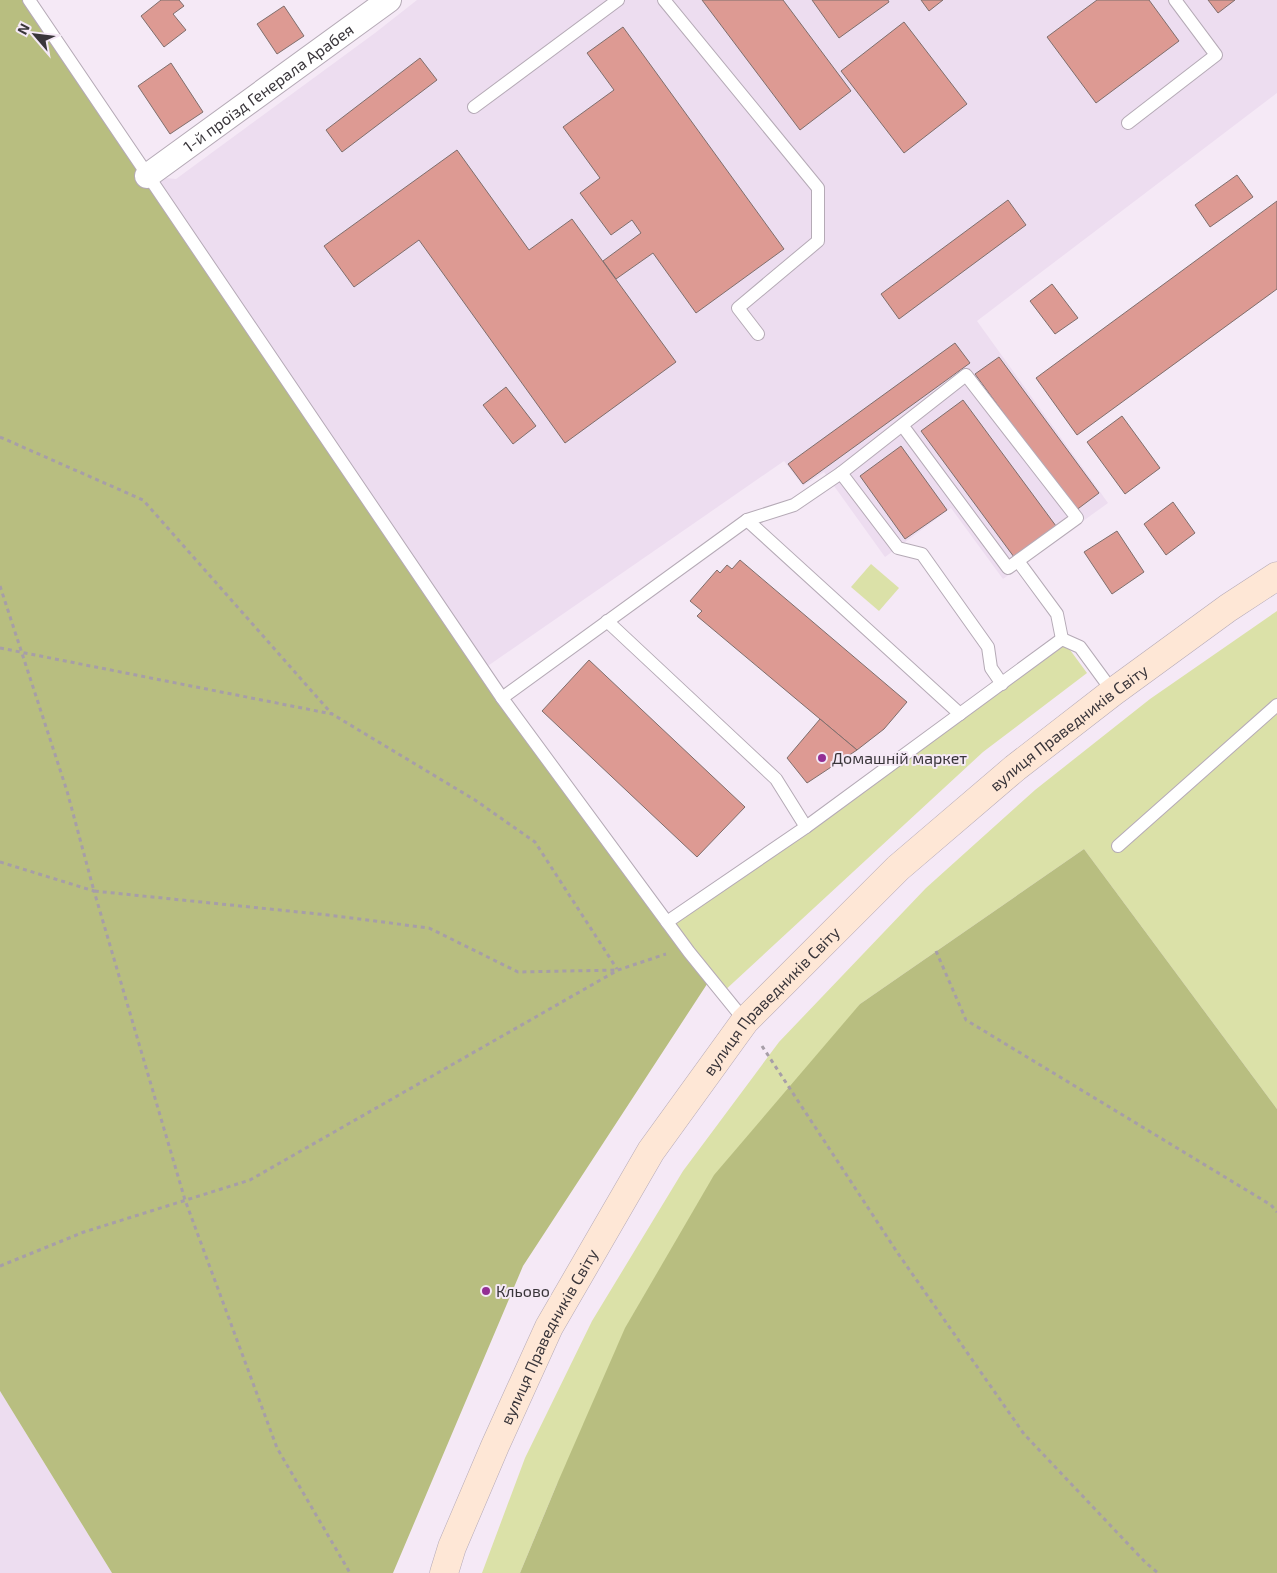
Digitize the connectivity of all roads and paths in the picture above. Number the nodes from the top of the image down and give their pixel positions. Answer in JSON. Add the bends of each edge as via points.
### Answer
{"nodes":[{"id":1,"x":29,"y":0,"type":"edge"},
{"id":2,"x":389,"y":0,"type":"edge"},
{"id":3,"x":618,"y":0,"type":"edge"},
{"id":4,"x":664,"y":0,"type":"edge"},
{"id":5,"x":1175,"y":0,"type":"edge"},
{"id":6,"x":474,"y":108,"type":"dead end"},
{"id":7,"x":1128,"y":123,"type":"dead end"},
{"id":8,"x":147,"y":176,"type":"junction"},
{"id":9,"x":758,"y":334,"type":"dead end"},
{"id":10,"x":902,"y":425,"type":"junction"},
{"id":11,"x":0,"y":437,"type":"edge"},
{"id":12,"x":841,"y":473,"type":"junction"},
{"id":13,"x":747,"y":520,"type":"junction"},
{"id":14,"x":1018,"y":561,"type":"junction"},
{"id":15,"x":1277,"y":576,"type":"edge"},
{"id":16,"x":0,"y":586,"type":"edge"},
{"id":17,"x":607,"y":621,"type":"junction"},
{"id":18,"x":1062,"y":639,"type":"junction"},
{"id":19,"x":0,"y":648,"type":"edge"},
{"id":20,"x":22,"y":653,"type":"junction"},
{"id":21,"x":1002,"y":684,"type":"junction"},
{"id":22,"x":1113,"y":692,"type":"junction"},
{"id":23,"x":502,"y":698,"type":"junction"},
{"id":24,"x":1277,"y":705,"type":"edge"},
{"id":25,"x":332,"y":714,"type":"junction"},
{"id":26,"x":960,"y":714,"type":"junction"},
{"id":27,"x":806,"y":828,"type":"junction"},
{"id":28,"x":1118,"y":846,"type":"dead end"},
{"id":29,"x":0,"y":862,"type":"edge"},
{"id":30,"x":94,"y":891,"type":"junction"},
{"id":31,"x":667,"y":922,"type":"junction"},
{"id":32,"x":936,"y":951,"type":"dead end"},
{"id":33,"x":688,"y":952,"type":"junction"},
{"id":34,"x":618,"y":970,"type":"junction"},
{"id":35,"x":746,"y":1021,"type":"junction"},
{"id":36,"x":185,"y":1200,"type":"junction"},
{"id":37,"x":1277,"y":1212,"type":"edge"},
{"id":38,"x":0,"y":1266,"type":"edge"},
{"id":39,"x":350,"y":1573,"type":"edge"},
{"id":40,"x":444,"y":1573,"type":"edge"},
{"id":41,"x":1158,"y":1573,"type":"edge"}],
"edges":[{"from":1,"to":8,"type":"lane"},
{"from":2,"to":8,"type":"street","name":"1-й проїзд Генерала Арабея"},
{"from":3,"to":6,"type":"lane"},
{"from":4,"to":9,"type":"lane","via":[[818,188],[818,240],[738,308]]},
{"from":5,"to":7,"type":"lane","via":[[1216,55]]},
{"from":8,"to":23,"type":"lane"},
{"from":10,"to":12,"type":"lane"},
{"from":10,"to":14,"type":"lane","via":[[1008,568]]},
{"from":10,"to":14,"type":"lane","via":[[966,375],[1077,518]]},
{"from":11,"to":25,"type":"path","via":[[143,500]]},
{"from":12,"to":13,"type":"lane","via":[[794,505]]},
{"from":12,"to":21,"type":"lane","via":[[898,548],[922,554],[988,647],[991,668]]},
{"from":13,"to":17,"type":"lane"},
{"from":13,"to":26,"type":"lane"},
{"from":14,"to":18,"type":"lane","via":[[1057,614]]},
{"from":15,"to":22,"type":"main road","name":"вулиця Праведників Світу"},
{"from":16,"to":20,"type":"path"},
{"from":17,"to":23,"type":"lane"},
{"from":17,"to":27,"type":"lane","via":[[776,778]]},
{"from":18,"to":21,"type":"lane"},
{"from":18,"to":22,"type":"lane","via":[[1080,647]]},
{"from":19,"to":20,"type":"path"},
{"from":20,"to":25,"type":"path"},
{"from":20,"to":30,"type":"path"},
{"from":21,"to":26,"type":"lane"},
{"from":22,"to":35,"type":"main road","name":"вулиця Праведників Світу","via":[[1015,768],[898,868]]},
{"from":23,"to":31,"type":"lane"},
{"from":24,"to":28,"type":"lane"},
{"from":25,"to":34,"type":"path","via":[[475,800],[535,842]]},
{"from":26,"to":27,"type":"lane"},
{"from":27,"to":31,"type":"lane"},
{"from":29,"to":30,"type":"path"},
{"from":30,"to":34,"type":"path","via":[[429,928],[518,972]]},
{"from":30,"to":36,"type":"path"},
{"from":31,"to":33,"type":"lane"},
{"from":32,"to":37,"type":"path","via":[[966,1020],[1271,1205]]},
{"from":33,"to":34,"type":"path","via":[[669,953]]},
{"from":33,"to":35,"type":"lane"},
{"from":34,"to":36,"type":"path","via":[[250,1180]]},
{"from":35,"to":40,"type":"main road","name":"вулиця Праведників Світу","via":[[651,1151],[549,1327],[495,1446]]},
{"from":35,"to":41,"type":"path","via":[[903,1260],[1024,1434]]},
{"from":36,"to":38,"type":"path","via":[[84,1232]]},
{"from":36,"to":39,"type":"path","via":[[277,1448]]}]}
